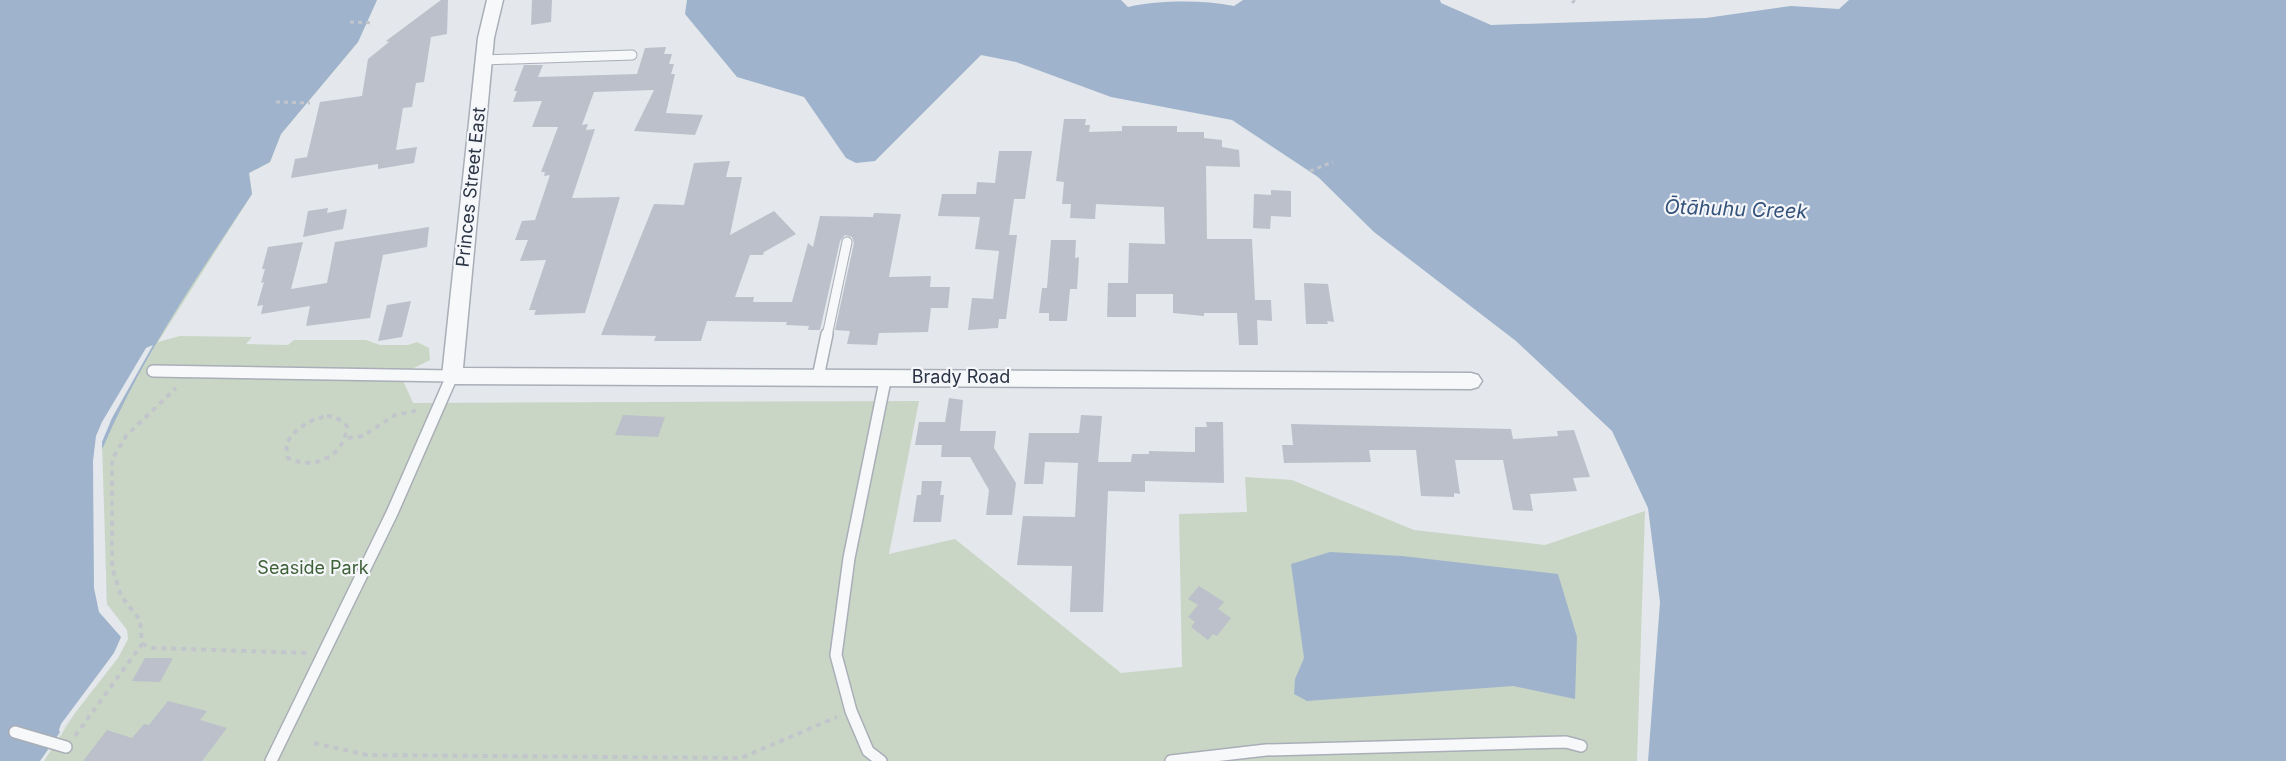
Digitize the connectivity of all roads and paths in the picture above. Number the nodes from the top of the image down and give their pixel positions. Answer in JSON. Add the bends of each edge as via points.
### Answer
{"nodes":[{"id":1,"x":495,"y":0,"type":"edge"},
{"id":2,"x":350,"y":22,"type":"dead end"},
{"id":3,"x":374,"y":23,"type":"dead end"},
{"id":4,"x":632,"y":55,"type":"dead end"},
{"id":5,"x":484,"y":60,"type":"junction"},
{"id":6,"x":276,"y":102,"type":"dead end"},
{"id":7,"x":310,"y":103,"type":"dead end"},
{"id":8,"x":1333,"y":162,"type":"dead end"},
{"id":9,"x":1310,"y":171,"type":"dead end"},
{"id":10,"x":847,"y":242,"type":"dead end"},
{"id":11,"x":153,"y":371,"type":"dead end"},
{"id":12,"x":189,"y":372,"type":"junction"},
{"id":13,"x":452,"y":376,"type":"junction"},
{"id":14,"x":886,"y":376,"type":"junction"},
{"id":15,"x":818,"y":377,"type":"junction"},
{"id":16,"x":1471,"y":381,"type":"dead end"},
{"id":17,"x":419,"y":410,"type":"dead end"},
{"id":18,"x":348,"y":438,"type":"junction"},
{"id":19,"x":142,"y":644,"type":"junction"},
{"id":20,"x":308,"y":653,"type":"dead end"},
{"id":21,"x":851,"y":711,"type":"junction"},
{"id":22,"x":15,"y":732,"type":"dead end"},
{"id":23,"x":314,"y":743,"type":"dead end"},
{"id":24,"x":1581,"y":746,"type":"dead end"},
{"id":25,"x":66,"y":747,"type":"joint"},
{"id":26,"x":271,"y":761,"type":"edge"},
{"id":27,"x":881,"y":761,"type":"edge"},
{"id":28,"x":1171,"y":761,"type":"edge"}],
"edges":[{"from":1,"to":5,"type":"street","name":"Princes Street East"},
{"from":2,"to":3,"type":"path"},
{"from":4,"to":5,"type":"lane"},
{"from":5,"to":13,"type":"street","name":"Princes Street East"},
{"from":6,"to":7,"type":"path"},
{"from":8,"to":9,"type":"path"},
{"from":10,"to":15,"type":"lane"},
{"from":11,"to":12,"type":"lane"},
{"from":12,"to":13,"type":"lane"},
{"from":12,"to":19,"type":"path","via":[[126,436],[112,460],[112,567],[121,596],[140,620]]},
{"from":13,"to":15,"type":"street","name":"Brady Road"},
{"from":13,"to":26,"type":"lane","via":[[392,513]]},
{"from":14,"to":15,"type":"street","name":"Brady Road"},
{"from":14,"to":16,"type":"street","name":"Brady Road"},
{"from":14,"to":21,"type":"lane","via":[[849,558],[836,655]]},
{"from":17,"to":18,"type":"path","via":[[395,415],[363,436]]},
{"from":18,"to":18,"type":"path","via":[[332,455],[312,463],[294,462],[285,451],[297,428],[316,418],[343,420]]},
{"from":19,"to":20,"type":"path","via":[[153,648]]},
{"from":19,"to":25,"type":"path"},
{"from":21,"to":23,"type":"path","via":[[741,758],[368,755]]},
{"from":21,"to":27,"type":"lane","via":[[868,751]]},
{"from":22,"to":25,"type":"lane"},
{"from":24,"to":28,"type":"lane","via":[[1566,742],[1266,750]]}]}
